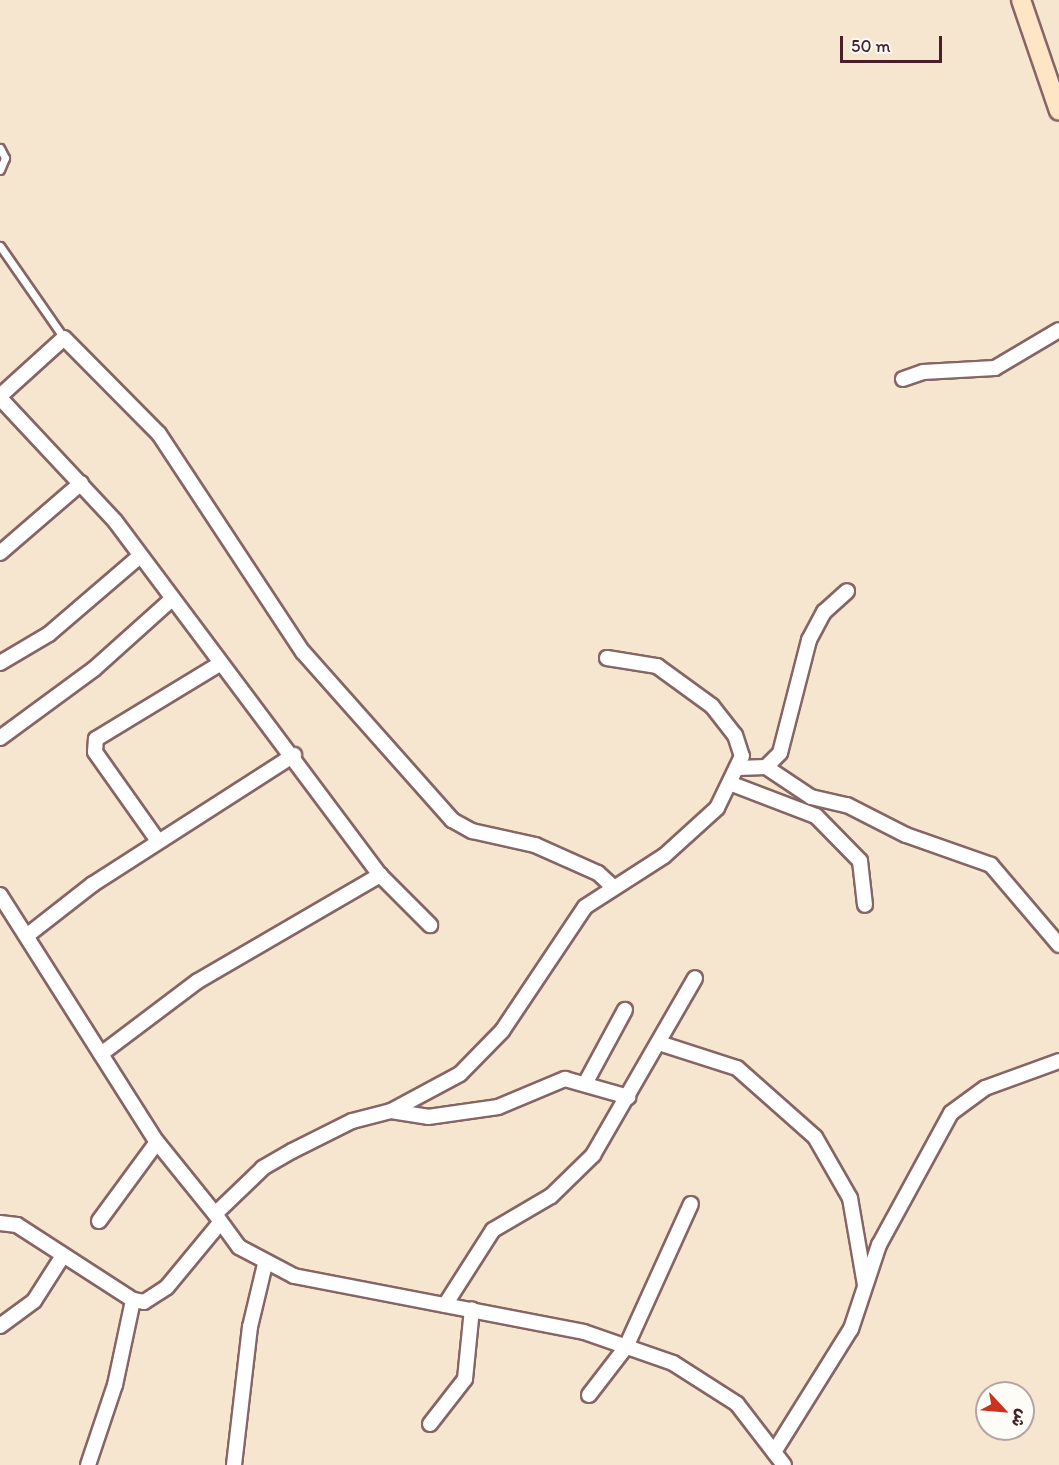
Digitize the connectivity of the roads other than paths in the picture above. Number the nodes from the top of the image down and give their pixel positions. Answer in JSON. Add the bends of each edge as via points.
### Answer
{"nodes":[{"id":1,"x":1021,"y":0,"type":"edge"},
{"id":2,"x":1059,"y":111,"type":"edge"},
{"id":3,"x":0,"y":147,"type":"edge"},
{"id":4,"x":0,"y":170,"type":"edge"},
{"id":5,"x":0,"y":246,"type":"edge"},
{"id":6,"x":1059,"y":330,"type":"edge"},
{"id":7,"x":64,"y":338,"type":"junction"},
{"id":8,"x":903,"y":379,"type":"dead end"},
{"id":9,"x":0,"y":397,"type":"edge"},
{"id":10,"x":81,"y":483,"type":"junction"},
{"id":11,"x":0,"y":553,"type":"edge"},
{"id":12,"x":140,"y":556,"type":"junction"},
{"id":13,"x":848,"y":591,"type":"dead end"},
{"id":14,"x":172,"y":599,"type":"junction"},
{"id":15,"x":607,"y":658,"type":"dead end"},
{"id":16,"x":0,"y":663,"type":"edge"},
{"id":17,"x":221,"y":663,"type":"junction"},
{"id":18,"x":0,"y":738,"type":"edge"},
{"id":19,"x":294,"y":756,"type":"junction"},
{"id":20,"x":766,"y":767,"type":"junction"},
{"id":21,"x":738,"y":768,"type":"junction"},
{"id":22,"x":732,"y":784,"type":"junction"},
{"id":23,"x":159,"y":841,"type":"junction"},
{"id":24,"x":380,"y":875,"type":"junction"},
{"id":25,"x":612,"y":886,"type":"junction"},
{"id":26,"x":0,"y":895,"type":"edge"},
{"id":27,"x":865,"y":904,"type":"dead end"},
{"id":28,"x":430,"y":925,"type":"dead end"},
{"id":29,"x":29,"y":934,"type":"junction"},
{"id":30,"x":1059,"y":945,"type":"edge"},
{"id":31,"x":695,"y":978,"type":"dead end"},
{"id":32,"x":625,"y":1010,"type":"dead end"},
{"id":33,"x":659,"y":1043,"type":"junction"},
{"id":34,"x":101,"y":1054,"type":"junction"},
{"id":35,"x":1059,"y":1061,"type":"edge"},
{"id":36,"x":586,"y":1082,"type":"junction"},
{"id":37,"x":628,"y":1097,"type":"junction"},
{"id":38,"x":391,"y":1111,"type":"junction"},
{"id":39,"x":157,"y":1142,"type":"junction"},
{"id":40,"x":691,"y":1204,"type":"dead end"},
{"id":41,"x":218,"y":1218,"type":"junction"},
{"id":42,"x":99,"y":1221,"type":"dead end"},
{"id":43,"x":0,"y":1223,"type":"edge"},
{"id":44,"x":62,"y":1257,"type":"junction"},
{"id":45,"x":265,"y":1264,"type":"junction"},
{"id":46,"x":865,"y":1287,"type":"junction"},
{"id":47,"x":132,"y":1300,"type":"junction"},
{"id":48,"x":445,"y":1305,"type":"junction"},
{"id":49,"x":472,"y":1309,"type":"junction"},
{"id":50,"x":0,"y":1326,"type":"edge"},
{"id":51,"x":626,"y":1347,"type":"junction"},
{"id":52,"x":589,"y":1395,"type":"dead end"},
{"id":53,"x":430,"y":1424,"type":"dead end"},
{"id":54,"x":774,"y":1452,"type":"junction"},
{"id":55,"x":88,"y":1465,"type":"edge"},
{"id":56,"x":234,"y":1465,"type":"edge"},
{"id":57,"x":784,"y":1465,"type":"edge"}],
"edges":[{"from":1,"to":2,"type":"street"},
{"from":3,"to":4,"type":"lane","via":[[5,158]]},
{"from":5,"to":7,"type":"lane"},
{"from":6,"to":8,"type":"street","via":[[995,369],[923,372]]},
{"from":7,"to":9,"type":"street"},
{"from":7,"to":25,"type":"street","via":[[159,434],[303,652],[452,820],[472,831],[535,845],[598,873]]},
{"from":9,"to":10,"type":"street"},
{"from":10,"to":11,"type":"street"},
{"from":10,"to":12,"type":"street"},
{"from":12,"to":14,"type":"street"},
{"from":12,"to":16,"type":"street","via":[[49,634]]},
{"from":13,"to":20,"type":"street","via":[[824,612],[809,640],[780,753]]},
{"from":14,"to":17,"type":"street"},
{"from":14,"to":18,"type":"street","via":[[94,669]]},
{"from":15,"to":21,"type":"street","via":[[657,666],[702,697],[740,744]]},
{"from":17,"to":19,"type":"street"},
{"from":17,"to":23,"type":"street","via":[[96,739],[95,752]]},
{"from":19,"to":23,"type":"street"},
{"from":19,"to":24,"type":"street"},
{"from":20,"to":21,"type":"street"},
{"from":20,"to":30,"type":"street","via":[[811,797],[847,804],[906,835],[992,865]]},
{"from":21,"to":22,"type":"street"},
{"from":22,"to":25,"type":"street","via":[[704,824]]},
{"from":22,"to":27,"type":"street","via":[[816,816],[860,861]]},
{"from":23,"to":29,"type":"street"},
{"from":24,"to":28,"type":"street"},
{"from":24,"to":34,"type":"street","via":[[198,981]]},
{"from":25,"to":38,"type":"street","via":[[570,926],[482,1053],[430,1093]]},
{"from":26,"to":29,"type":"street"},
{"from":29,"to":34,"type":"street"},
{"from":31,"to":33,"type":"street"},
{"from":32,"to":36,"type":"street"},
{"from":33,"to":37,"type":"street"},
{"from":33,"to":46,"type":"street","via":[[737,1068],[815,1137],[850,1198]]},
{"from":34,"to":39,"type":"street"},
{"from":35,"to":46,"type":"street","via":[[985,1088],[951,1113],[879,1245]]},
{"from":36,"to":37,"type":"street"},
{"from":36,"to":38,"type":"street","via":[[551,1082],[512,1103],[466,1113],[428,1117]]},
{"from":37,"to":48,"type":"street","via":[[593,1155],[570,1179],[487,1236]]},
{"from":38,"to":41,"type":"street","via":[[352,1121],[263,1168]]},
{"from":39,"to":41,"type":"street"},
{"from":39,"to":42,"type":"street"},
{"from":40,"to":51,"type":"street"},
{"from":41,"to":45,"type":"street","via":[[239,1247]]},
{"from":41,"to":47,"type":"street","via":[[155,1299]]},
{"from":43,"to":44,"type":"street","via":[[17,1225]]},
{"from":44,"to":47,"type":"street"},
{"from":44,"to":50,"type":"street","via":[[34,1301]]},
{"from":45,"to":48,"type":"street","via":[[352,1289]]},
{"from":45,"to":56,"type":"street","via":[[250,1327]]},
{"from":46,"to":54,"type":"street","via":[[851,1329]]},
{"from":47,"to":55,"type":"street","via":[[115,1385]]},
{"from":48,"to":49,"type":"street"},
{"from":49,"to":51,"type":"street"},
{"from":49,"to":53,"type":"street","via":[[465,1379]]},
{"from":51,"to":52,"type":"street"},
{"from":51,"to":54,"type":"street","via":[[673,1363],[718,1389],[744,1412]]},
{"from":54,"to":57,"type":"street"}]}
